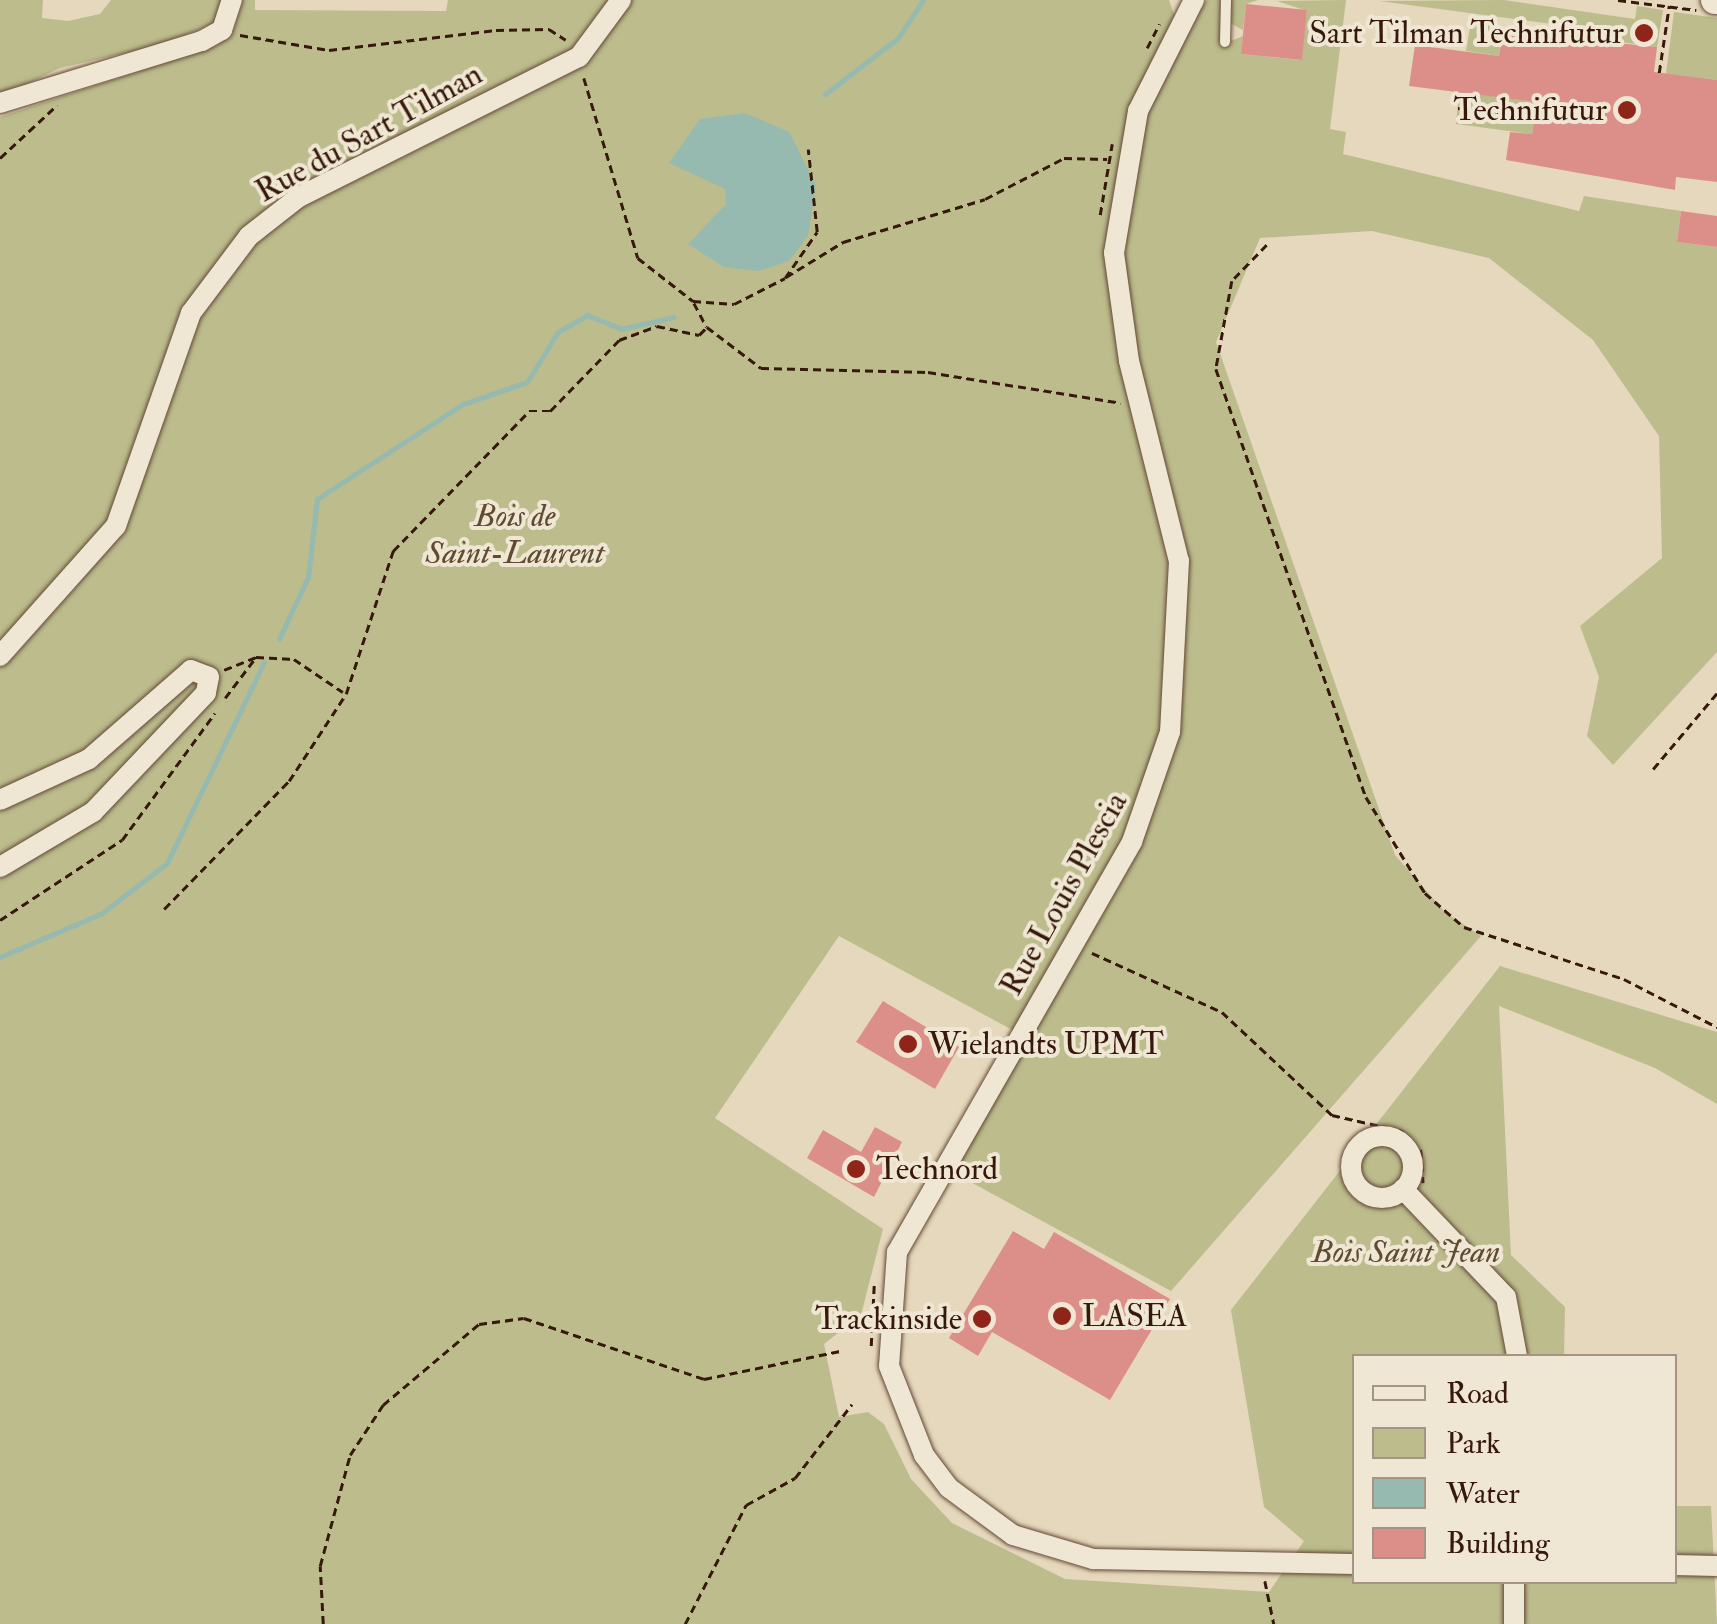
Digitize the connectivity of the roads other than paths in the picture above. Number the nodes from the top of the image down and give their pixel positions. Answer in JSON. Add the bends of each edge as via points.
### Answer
{"nodes":[{"id":1,"x":232,"y":0,"type":"edge"},
{"id":2,"x":621,"y":0,"type":"edge"},
{"id":3,"x":1194,"y":0,"type":"edge"},
{"id":4,"x":1226,"y":0,"type":"edge"},
{"id":5,"x":1240,"y":33,"type":"dead end"},
{"id":6,"x":0,"y":103,"type":"edge"},
{"id":7,"x":0,"y":656,"type":"edge"},
{"id":8,"x":0,"y":800,"type":"edge"},
{"id":9,"x":0,"y":868,"type":"edge"},
{"id":10,"x":1413,"y":1190,"type":"road end"},
{"id":11,"x":1517,"y":1354,"type":"edge"},
{"id":12,"x":1352,"y":1564,"type":"edge"},
{"id":13,"x":1677,"y":1566,"type":"edge"},
{"id":14,"x":1717,"y":1566,"type":"edge"},
{"id":15,"x":1514,"y":1584,"type":"edge"},
{"id":16,"x":1514,"y":1624,"type":"edge"}],
"edges":[{"from":1,"to":6,"type":"street","via":[[222,30]]},
{"from":2,"to":7,"type":"street","name":"Rue du Sart Tilman","via":[[579,57],[299,197],[249,236],[191,313],[116,526]]},
{"from":3,"to":12,"type":"street","name":"Rue Louis Plescia","via":[[1138,111],[1114,253],[1129,360],[1179,561],[1181,646],[1156,784],[1074,945],[897,1252],[885,1322],[900,1406],[950,1488],[1014,1535],[1093,1559],[1263,1570]]},
{"from":4,"to":5,"type":"lane","via":[[1225,37]]},
{"from":8,"to":9,"type":"street","via":[[90,759],[190,670],[209,677],[206,693],[93,812]]},
{"from":10,"to":11,"type":"street","via":[[1506,1297]]},
{"from":13,"to":14,"type":"street"},
{"from":15,"to":16,"type":"street"}]}
